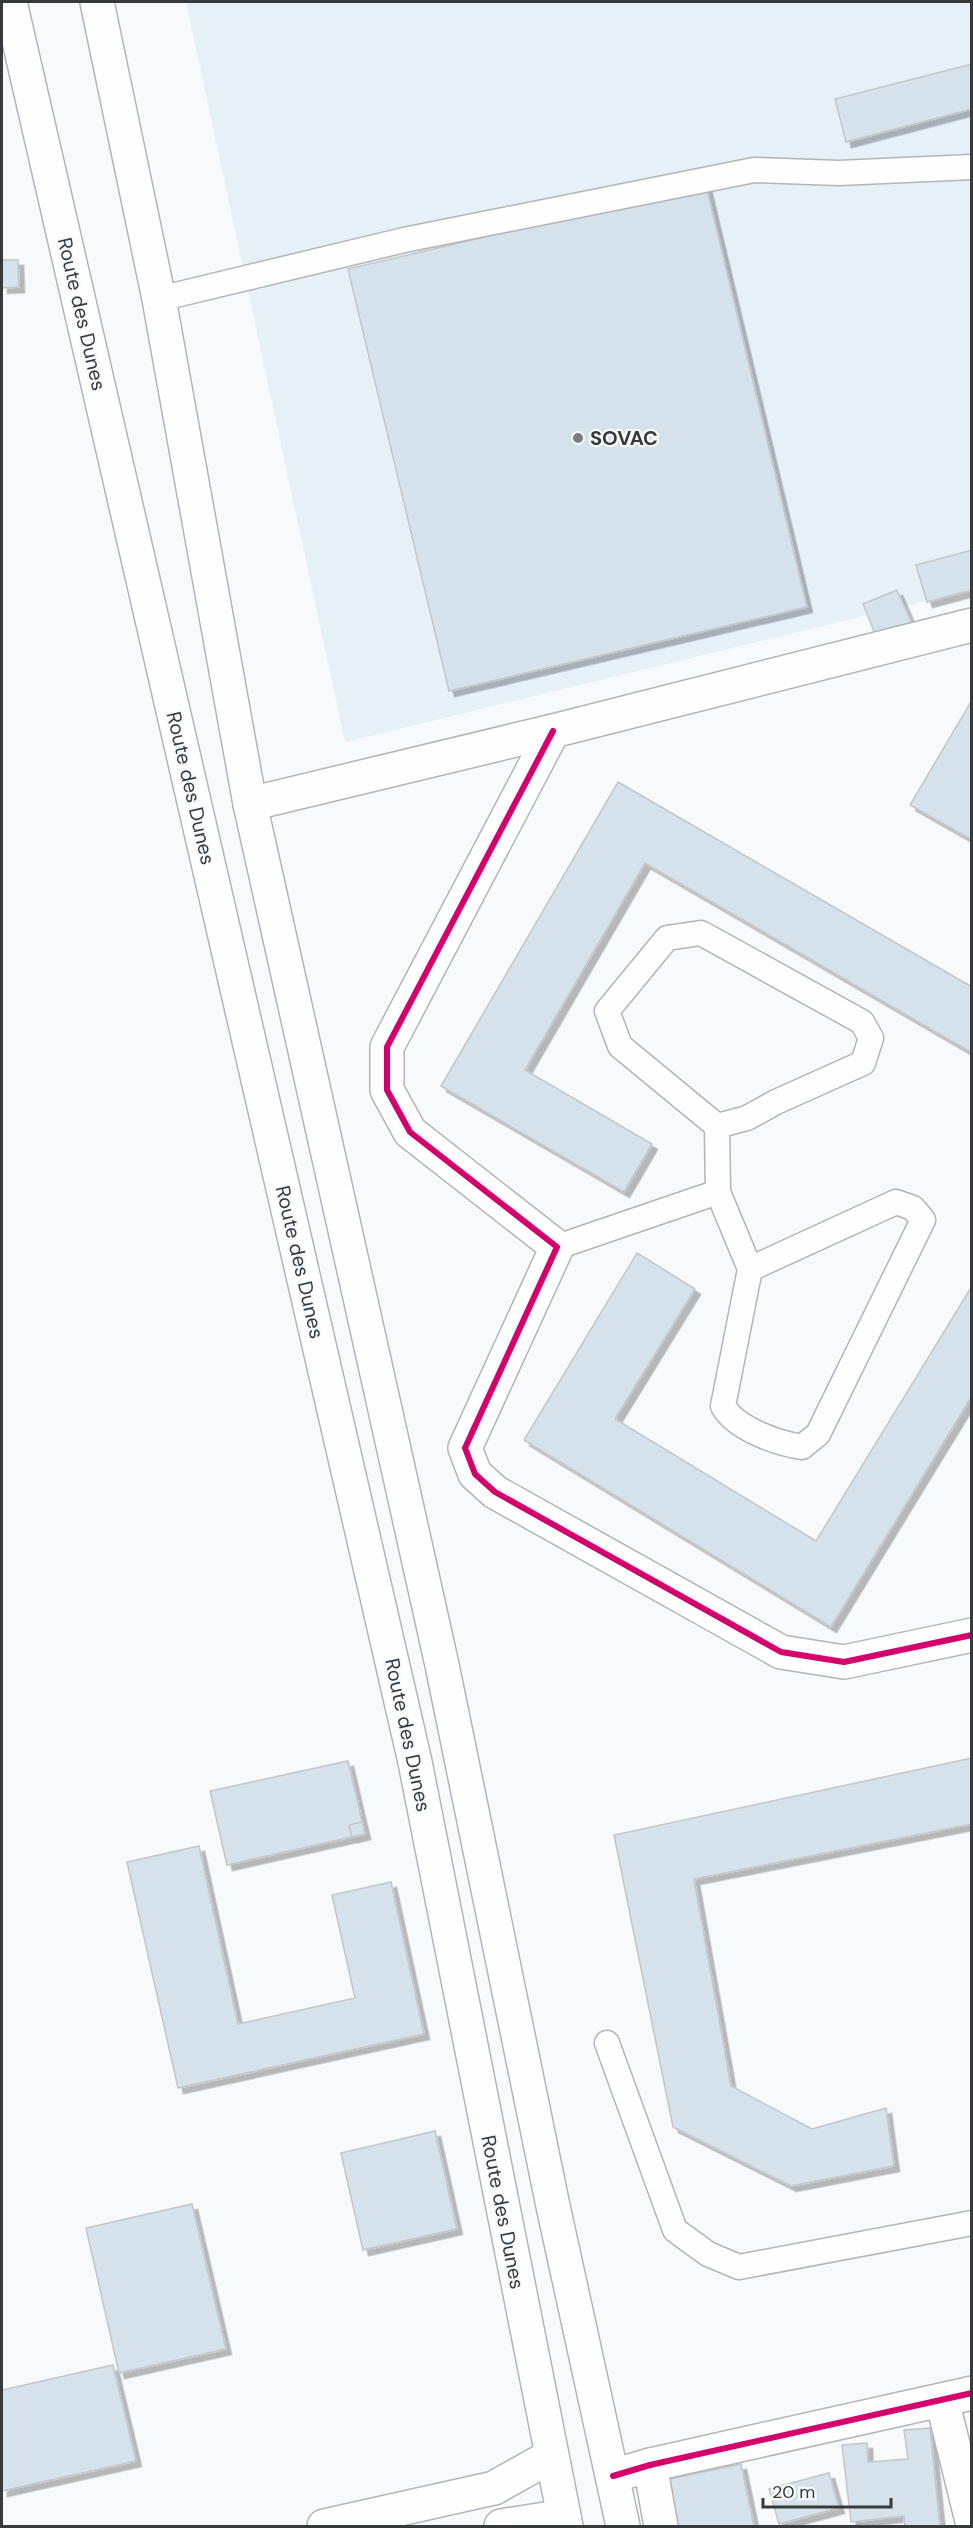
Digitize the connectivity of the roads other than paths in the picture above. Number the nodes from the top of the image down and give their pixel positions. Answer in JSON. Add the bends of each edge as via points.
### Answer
{"nodes":[{"id":1,"x":10,"y":2,"type":"edge"},
{"id":2,"x":97,"y":2,"type":"edge"},
{"id":3,"x":972,"y":166,"type":"edge"},
{"id":4,"x":159,"y":299,"type":"junction"},
{"id":5,"x":972,"y":625,"type":"edge"},
{"id":6,"x":553,"y":731,"type":"junction"},
{"id":7,"x":250,"y":804,"type":"junction"},
{"id":8,"x":717,"y":1126,"type":"junction"},
{"id":9,"x":718,"y":1192,"type":"junction"},
{"id":10,"x":557,"y":1247,"type":"junction"},
{"id":11,"x":750,"y":1269,"type":"junction"},
{"id":12,"x":972,"y":1635,"type":"edge"},
{"id":13,"x":607,"y":2043,"type":"dead end"},
{"id":14,"x":972,"y":2223,"type":"edge"},
{"id":15,"x":957,"y":2396,"type":"edge"},
{"id":16,"x":551,"y":2456,"type":"junction"},
{"id":17,"x":650,"y":2465,"type":"junction"},
{"id":18,"x":613,"y":2475,"type":"junction"},
{"id":19,"x":565,"y":2521,"type":"edge"},
{"id":20,"x":972,"y":2522,"type":"edge"},
{"id":21,"x":324,"y":2526,"type":"edge"},
{"id":22,"x":501,"y":2526,"type":"edge"},
{"id":23,"x":623,"y":2526,"type":"edge"},
{"id":24,"x":660,"y":2526,"type":"edge"}],
"edges":[{"from":1,"to":16,"type":"main road","name":"Route des Dunes","via":[[415,1762]]},
{"from":2,"to":4,"type":"main road"},
{"from":3,"to":4,"type":"lane","via":[[839,173],[754,170],[404,240]]},
{"from":4,"to":7,"type":"main road"},
{"from":5,"to":6,"type":"main road"},
{"from":6,"to":7,"type":"main road"},
{"from":6,"to":10,"type":"main road","via":[[387,1047],[387,1090],[411,1132]]},
{"from":7,"to":18,"type":"main road","via":[[442,1665],[553,2206]]},
{"from":8,"to":8,"type":"lane","via":[[620,1046],[607,1011],[668,938],[701,933],[862,1022],[871,1038],[863,1063],[747,1118]]},
{"from":8,"to":9,"type":"lane"},
{"from":9,"to":10,"type":"lane"},
{"from":9,"to":11,"type":"lane"},
{"from":10,"to":12,"type":"main road","via":[[465,1448],[475,1474],[495,1492],[781,1652],[844,1662]]},
{"from":11,"to":11,"type":"lane","via":[[723,1406],[739,1424],[802,1447],[818,1434],[923,1220],[914,1208],[896,1202]]},
{"from":13,"to":14,"type":"lane","via":[[675,2230],[708,2254],[740,2267]]},
{"from":15,"to":17,"type":"main road"},
{"from":15,"to":20,"type":"main road"},
{"from":16,"to":19,"type":"main road","name":"Route des Dunes"},
{"from":16,"to":21,"type":"main road","via":[[494,2488]]},
{"from":17,"to":18,"type":"main road"},
{"from":17,"to":24,"type":"main road"},
{"from":18,"to":23,"type":"main road"},
{"from":19,"to":22,"type":"main road"}]}
